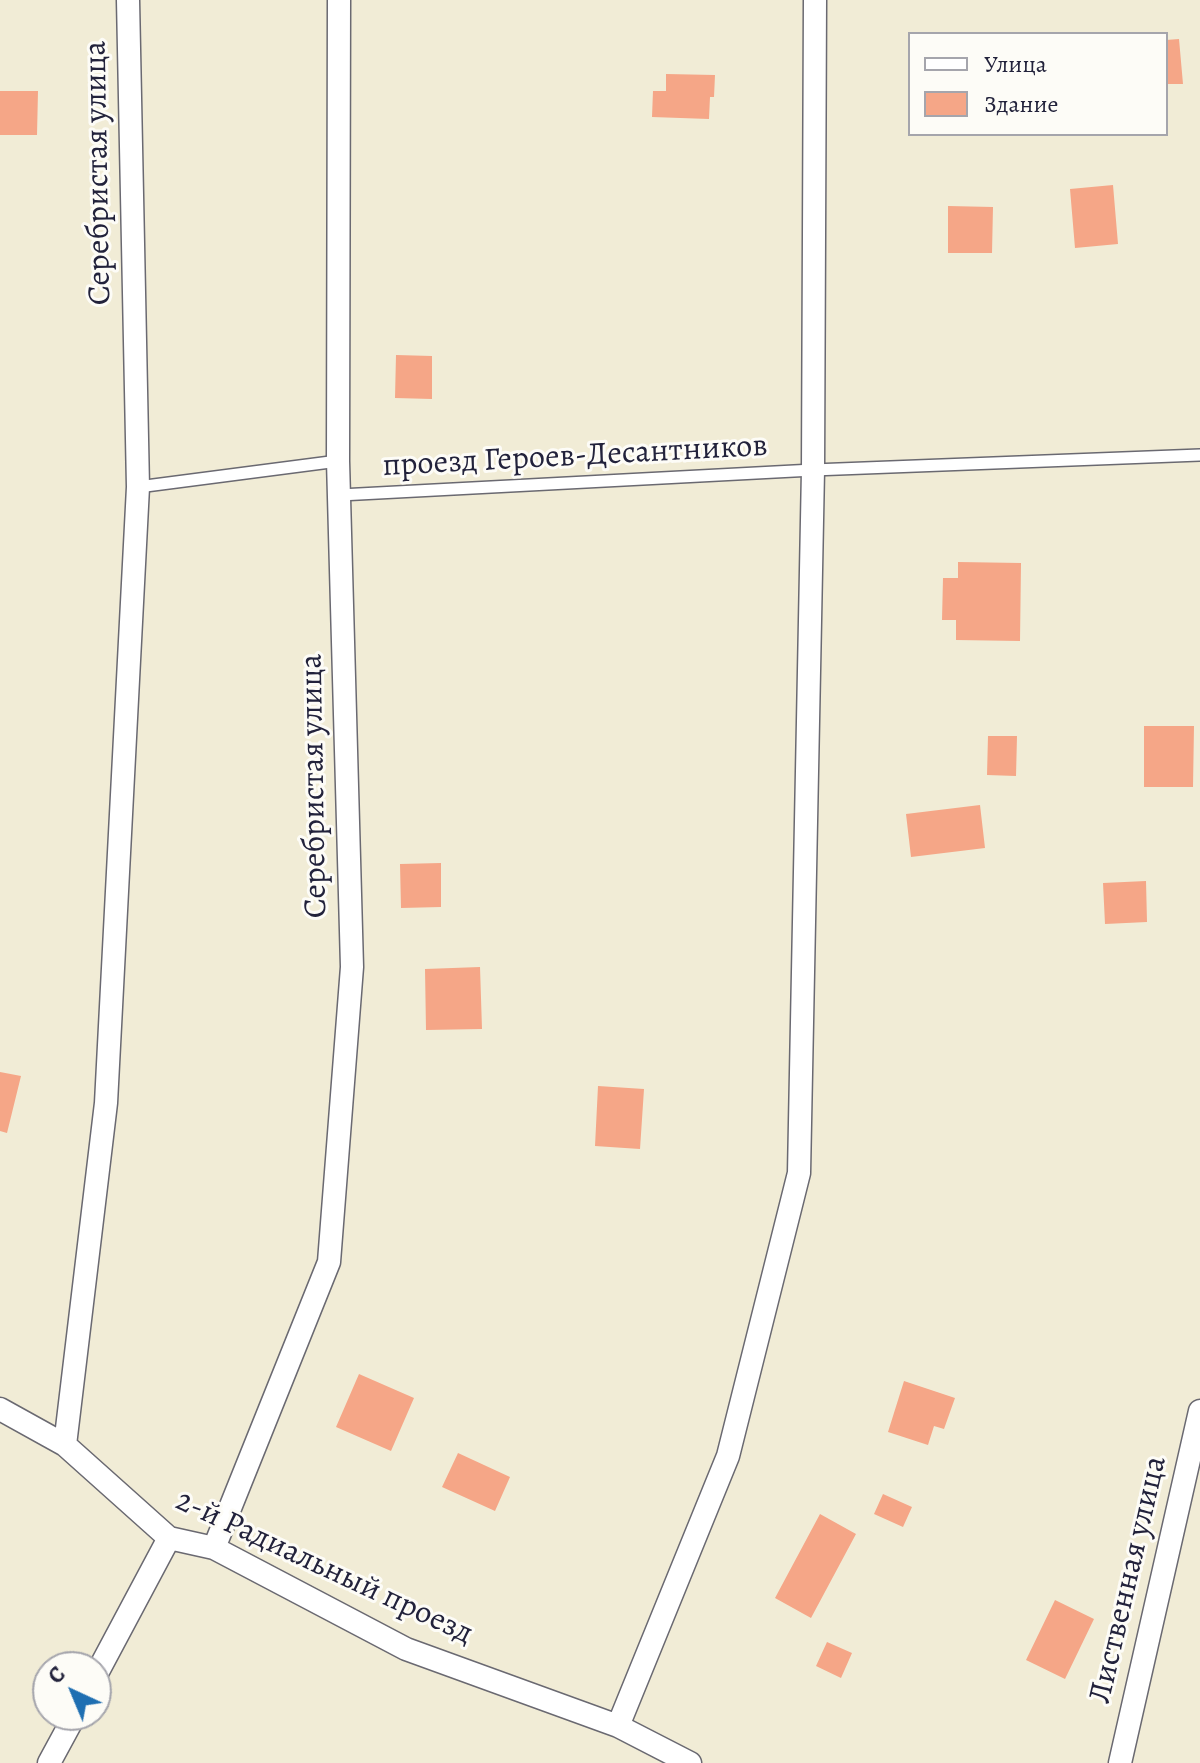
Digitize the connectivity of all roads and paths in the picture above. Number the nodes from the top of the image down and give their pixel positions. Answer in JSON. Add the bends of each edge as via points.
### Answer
{"nodes":[{"id":1,"x":128,"y":0,"type":"edge"},
{"id":2,"x":339,"y":0,"type":"edge"},
{"id":3,"x":815,"y":0,"type":"edge"},
{"id":4,"x":1200,"y":455,"type":"edge"},
{"id":5,"x":338,"y":461,"type":"junction"},
{"id":6,"x":813,"y":470,"type":"junction"},
{"id":7,"x":138,"y":487,"type":"junction"},
{"id":8,"x":340,"y":495,"type":"junction"},
{"id":9,"x":0,"y":1409,"type":"edge"},
{"id":10,"x":1200,"y":1411,"type":"edge"},
{"id":11,"x":65,"y":1445,"type":"junction"},
{"id":12,"x":169,"y":1538,"type":"junction"},
{"id":13,"x":214,"y":1548,"type":"junction"},
{"id":14,"x":109,"y":1651,"type":"edge"},
{"id":15,"x":618,"y":1726,"type":"junction"},
{"id":16,"x":66,"y":1731,"type":"edge"},
{"id":17,"x":49,"y":1763,"type":"edge"},
{"id":18,"x":690,"y":1763,"type":"edge"},
{"id":19,"x":1120,"y":1763,"type":"edge"}],
"edges":[{"from":1,"to":7,"type":"street","name":"Серебристая улица"},
{"from":2,"to":5,"type":"street","name":"Серебристая улица"},
{"from":3,"to":6,"type":"street"},
{"from":4,"to":6,"type":"lane","name":"проезд Героев-Десантников"},
{"from":5,"to":7,"type":"lane"},
{"from":5,"to":8,"type":"street","name":"Серебристая улица"},
{"from":6,"to":8,"type":"lane","name":"проезд Героев-Десантников"},
{"from":6,"to":15,"type":"street","via":[[799,1173],[728,1456]]},
{"from":7,"to":11,"type":"street","name":"Серебристая улица","via":[[106,1103]]},
{"from":8,"to":13,"type":"street","name":"Серебристая улица","via":[[352,967],[329,1262]]},
{"from":9,"to":11,"type":"street","name":"2-й Радиальный проезд"},
{"from":10,"to":19,"type":"street","name":"Лиственная улица"},
{"from":11,"to":12,"type":"street","name":"2-й Радиальный проезд"},
{"from":12,"to":13,"type":"street","name":"2-й Радиальный проезд"},
{"from":12,"to":14,"type":"street"},
{"from":13,"to":15,"type":"street","name":"2-й Радиальный проезд","via":[[406,1649]]},
{"from":15,"to":18,"type":"street","name":"2-й Радиальный проезд"},
{"from":16,"to":17,"type":"street"}]}
